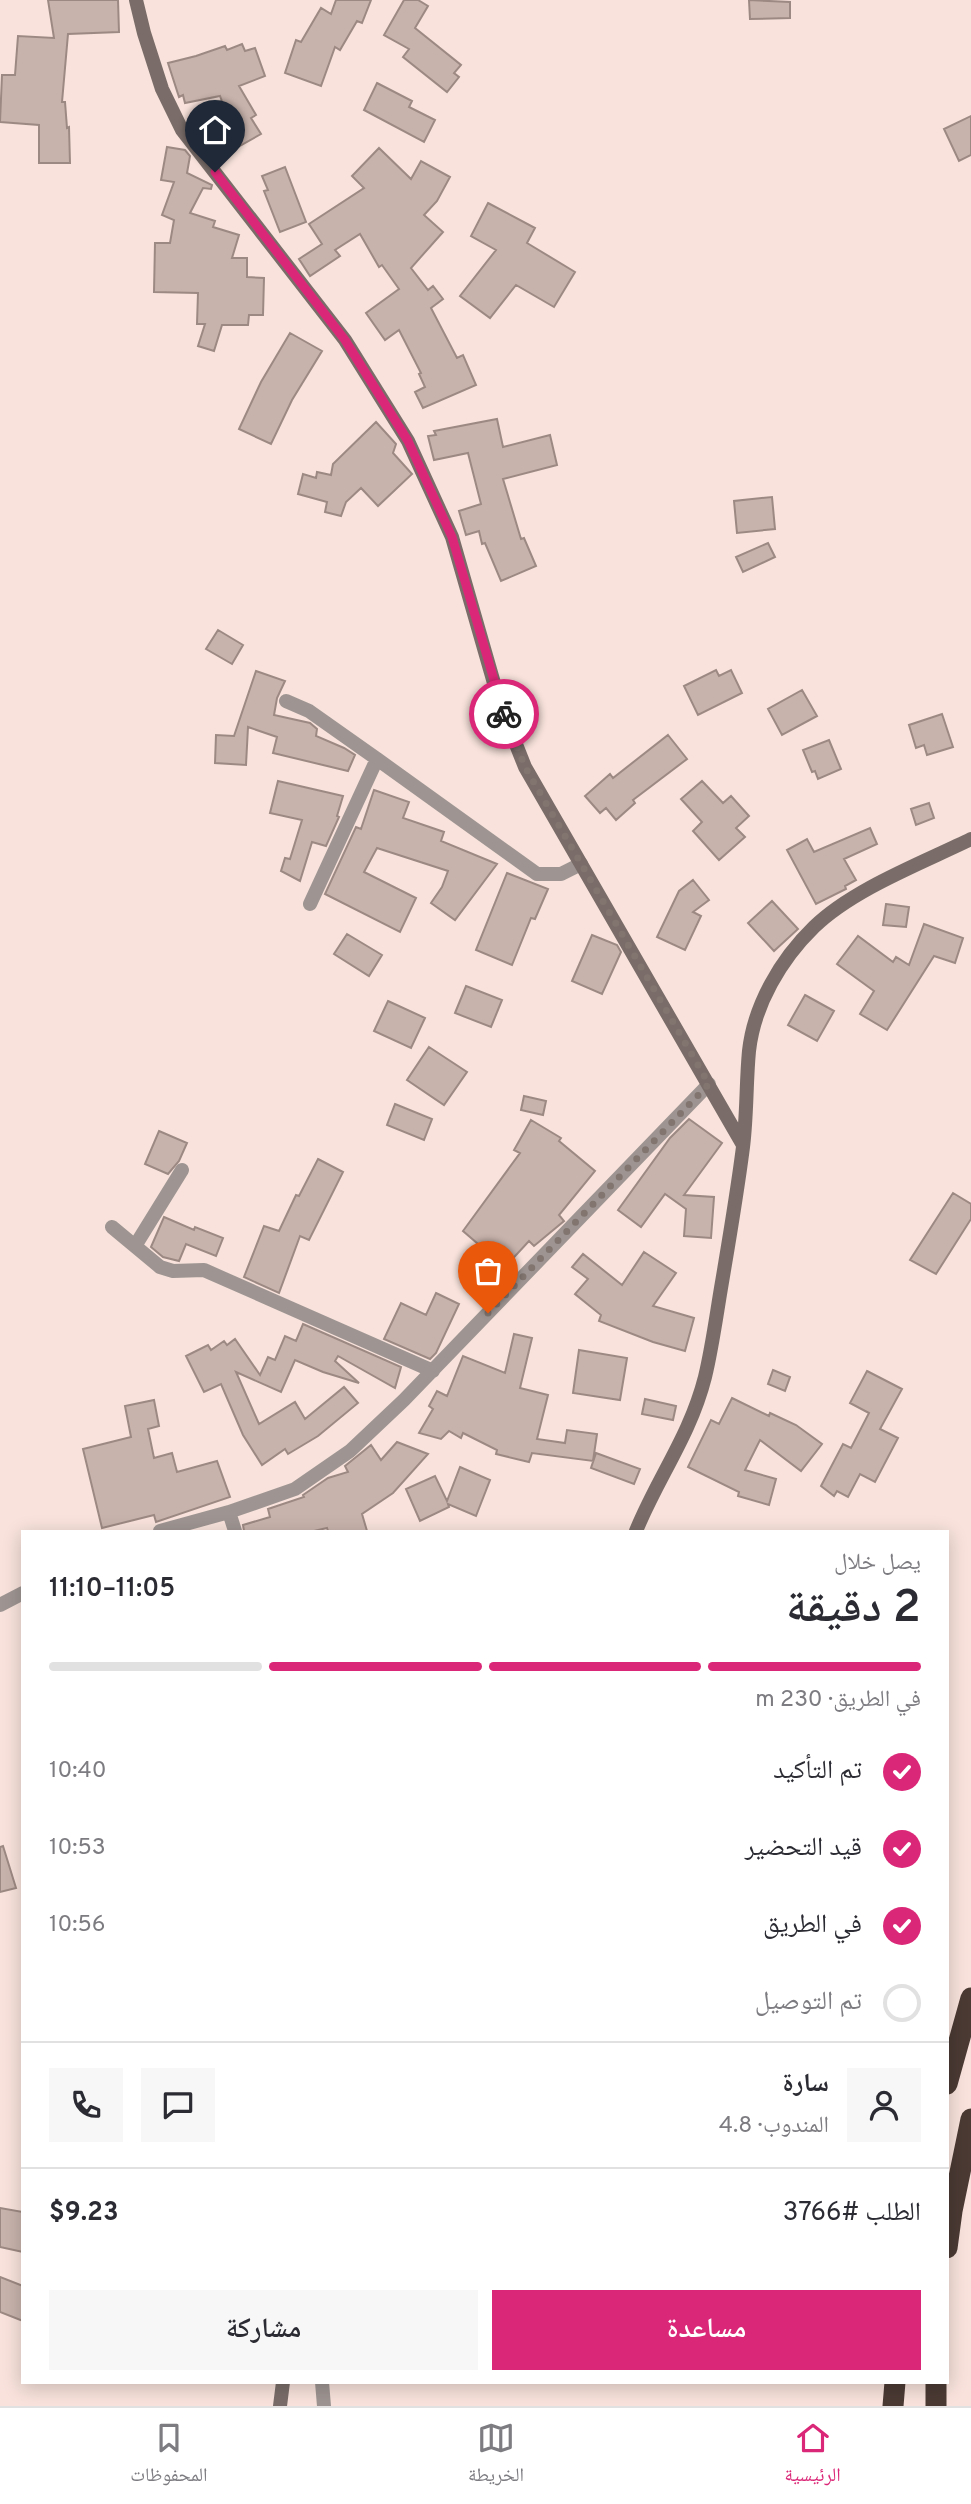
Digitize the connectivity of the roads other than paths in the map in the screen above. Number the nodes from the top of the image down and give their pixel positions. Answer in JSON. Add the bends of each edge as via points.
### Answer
{"nodes":[{"id":1,"x":136,"y":0,"type":"edge"},
{"id":2,"x":286,"y":701,"type":"dead end"},
{"id":3,"x":377,"y":759,"type":"junction"},
{"id":4,"x":971,"y":839,"type":"edge"},
{"id":5,"x":581,"y":864,"type":"junction"},
{"id":6,"x":310,"y":904,"type":"dead end"},
{"id":7,"x":709,"y":1084,"type":"junction"},
{"id":8,"x":743,"y":1145,"type":"junction"},
{"id":9,"x":182,"y":1170,"type":"dead end"},
{"id":10,"x":111,"y":1227,"type":"dead end"},
{"id":11,"x":135,"y":1246,"type":"junction"},
{"id":12,"x":433,"y":1370,"type":"junction"},
{"id":13,"x":229,"y":1512,"type":"junction"},
{"id":14,"x":164,"y":1530,"type":"edge"},
{"id":15,"x":235,"y":1530,"type":"edge"},
{"id":16,"x":636,"y":1530,"type":"edge"},
{"id":17,"x":21,"y":1594,"type":"edge"},
{"id":18,"x":0,"y":1605,"type":"edge"},
{"id":19,"x":971,"y":1998,"type":"edge"},
{"id":20,"x":949,"y":2077,"type":"edge"},
{"id":21,"x":971,"y":2119,"type":"edge"},
{"id":22,"x":949,"y":2237,"type":"edge"},
{"id":23,"x":283,"y":2384,"type":"edge"},
{"id":24,"x":322,"y":2384,"type":"edge"},
{"id":25,"x":895,"y":2384,"type":"edge"},
{"id":26,"x":936,"y":2384,"type":"edge"},
{"id":27,"x":281,"y":2406,"type":"edge"},
{"id":28,"x":324,"y":2406,"type":"edge"},
{"id":29,"x":894,"y":2406,"type":"edge"},
{"id":30,"x":936,"y":2406,"type":"edge"}],
"edges":[{"from":1,"to":5,"type":"main road","via":[[162,89],[182,130],[345,340],[408,441],[452,537],[500,704],[525,767]]},
{"from":2,"to":3,"type":"street","via":[[309,711]]},
{"from":3,"to":5,"type":"street","via":[[537,874],[561,874]]},
{"from":3,"to":6,"type":"street"},
{"from":4,"to":8,"type":"main road","via":[[855,896],[815,926],[782,967],[757,1014]]},
{"from":5,"to":7,"type":"main road"},
{"from":7,"to":8,"type":"main road"},
{"from":7,"to":12,"type":"street"},
{"from":8,"to":16,"type":"main road","via":[[705,1378],[691,1422]]},
{"from":9,"to":11,"type":"street"},
{"from":10,"to":11,"type":"street"},
{"from":11,"to":12,"type":"street","via":[[160,1267],[204,1270]]},
{"from":12,"to":13,"type":"street","via":[[351,1451],[295,1489]]},
{"from":13,"to":14,"type":"street"},
{"from":13,"to":15,"type":"street"},
{"from":17,"to":18,"type":"street"},
{"from":19,"to":20,"type":"highway"},
{"from":21,"to":22,"type":"highway"},
{"from":23,"to":27,"type":"main road"},
{"from":24,"to":28,"type":"street"},
{"from":25,"to":29,"type":"highway"},
{"from":26,"to":30,"type":"highway"}]}
